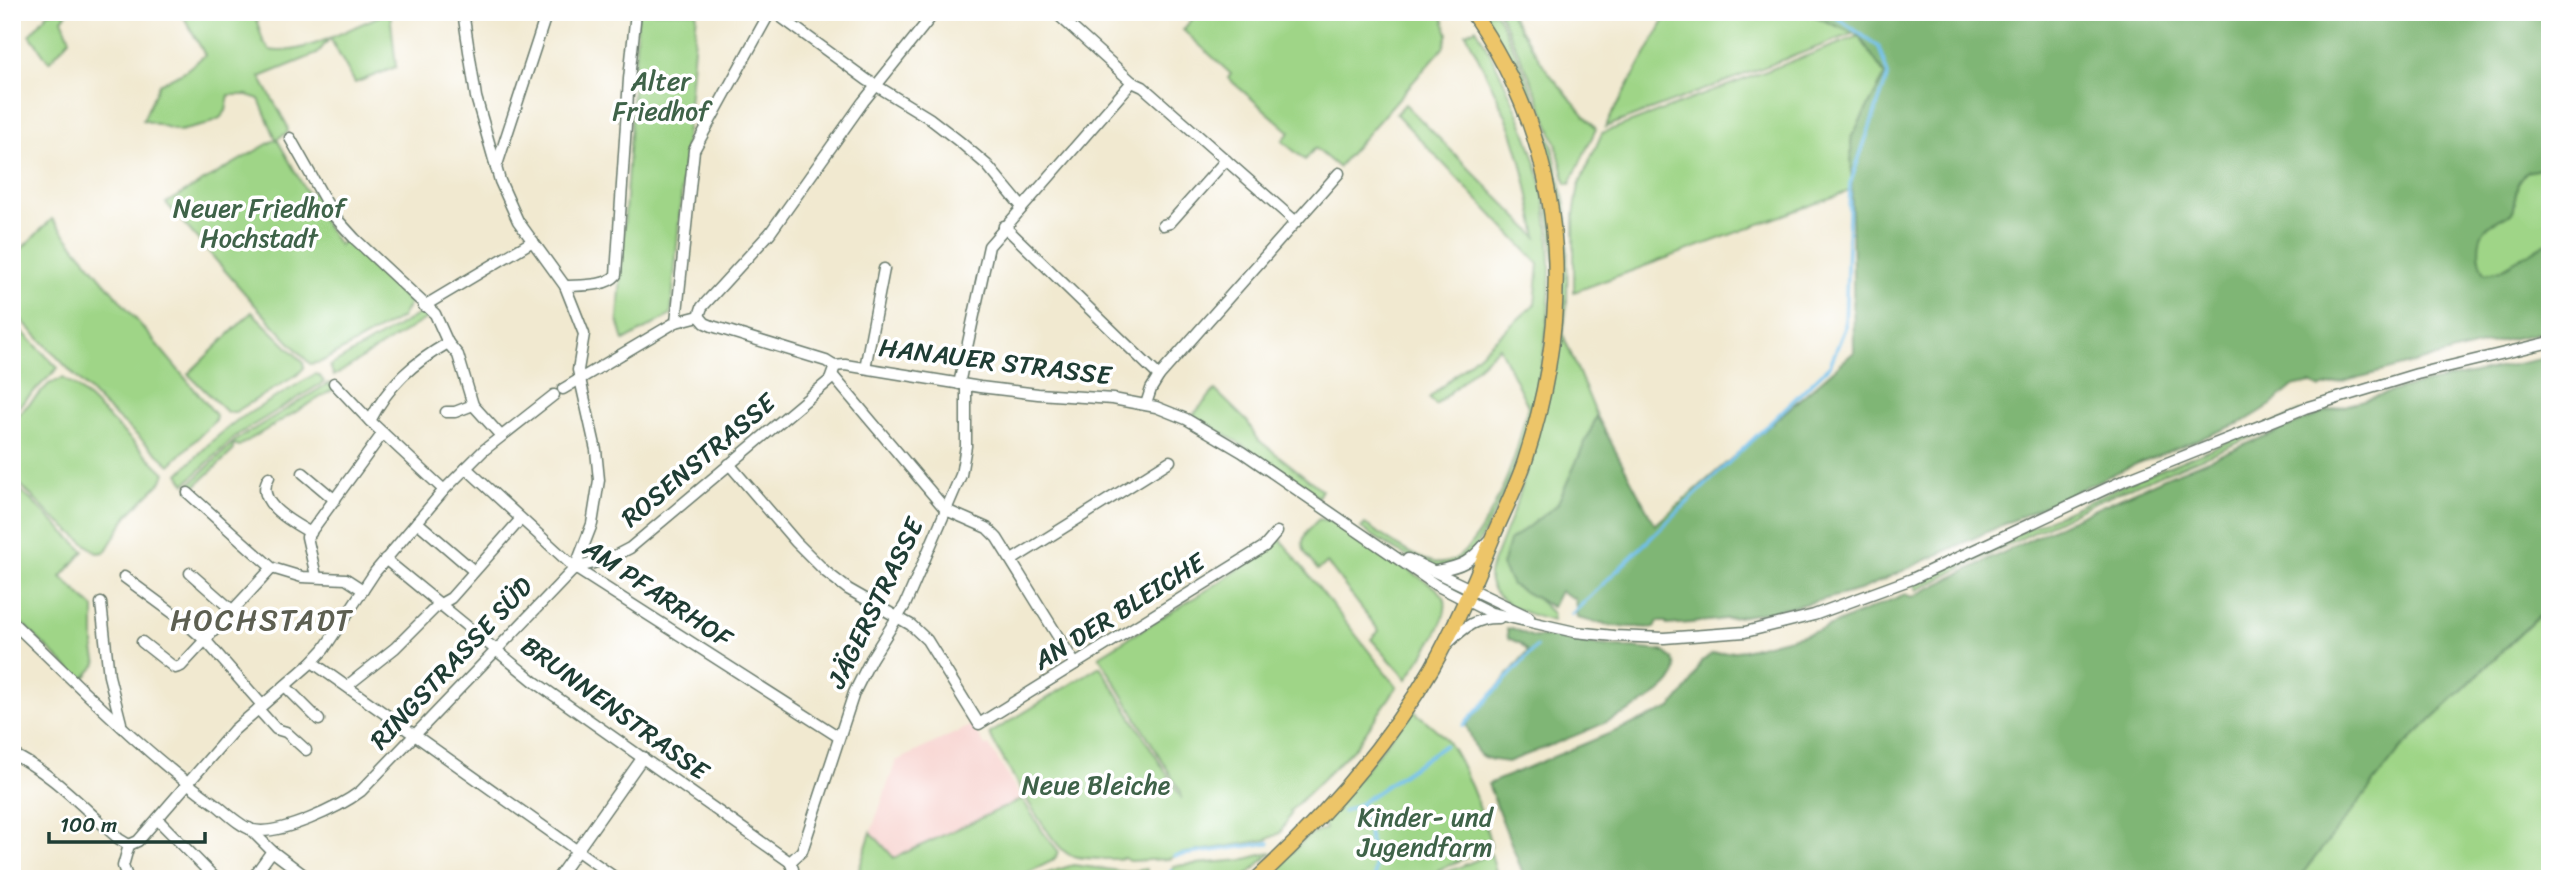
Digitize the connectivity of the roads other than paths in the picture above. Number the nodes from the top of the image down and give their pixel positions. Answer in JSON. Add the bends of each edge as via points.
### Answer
{"nodes":[{"id":1,"x":463,"y":12,"type":"edge"},
{"id":2,"x":547,"y":12,"type":"edge"},
{"id":3,"x":636,"y":12,"type":"edge"},
{"id":4,"x":772,"y":12,"type":"edge"},
{"id":5,"x":935,"y":12,"type":"edge"},
{"id":6,"x":1055,"y":12,"type":"edge"},
{"id":7,"x":1472,"y":12,"type":"edge"},
{"id":8,"x":1132,"y":82,"type":"junction"},
{"id":9,"x":877,"y":85,"type":"junction"},
{"id":10,"x":290,"y":138,"type":"dead end"},
{"id":11,"x":1226,"y":160,"type":"junction"},
{"id":12,"x":496,"y":167,"type":"junction"},
{"id":13,"x":1339,"y":173,"type":"dead end"},
{"id":14,"x":1022,"y":207,"type":"junction"},
{"id":15,"x":1296,"y":222,"type":"junction"},
{"id":16,"x":1163,"y":225,"type":"dead end"},
{"id":17,"x":1004,"y":226,"type":"junction"},
{"id":18,"x":533,"y":242,"type":"junction"},
{"id":19,"x":884,"y":269,"type":"dead end"},
{"id":20,"x":565,"y":286,"type":"junction"},
{"id":21,"x":424,"y":306,"type":"junction"},
{"id":22,"x":699,"y":316,"type":"junction"},
{"id":23,"x":676,"y":321,"type":"junction"},
{"id":24,"x":2550,"y":342,"type":"edge"},
{"id":25,"x":448,"y":343,"type":"junction"},
{"id":26,"x":865,"y":368,"type":"junction"},
{"id":27,"x":834,"y":371,"type":"junction"},
{"id":28,"x":1159,"y":376,"type":"junction"},
{"id":29,"x":580,"y":377,"type":"junction"},
{"id":30,"x":334,"y":383,"type":"dead end"},
{"id":31,"x":963,"y":384,"type":"junction"},
{"id":32,"x":1146,"y":404,"type":"junction"},
{"id":33,"x":473,"y":405,"type":"junction"},
{"id":34,"x":446,"y":412,"type":"dead end"},
{"id":35,"x":370,"y":421,"type":"junction"},
{"id":36,"x":383,"y":433,"type":"junction"},
{"id":37,"x":501,"y":436,"type":"junction"},
{"id":38,"x":1170,"y":461,"type":"dead end"},
{"id":39,"x":729,"y":464,"type":"junction"},
{"id":40,"x":466,"y":468,"type":"junction"},
{"id":41,"x":303,"y":473,"type":"dead end"},
{"id":42,"x":269,"y":477,"type":"dead end"},
{"id":43,"x":444,"y":490,"type":"junction"},
{"id":44,"x":188,"y":493,"type":"dead end"},
{"id":45,"x":335,"y":500,"type":"junction"},
{"id":46,"x":946,"y":510,"type":"junction"},
{"id":47,"x":520,"y":520,"type":"junction"},
{"id":48,"x":417,"y":522,"type":"junction"},
{"id":49,"x":1277,"y":532,"type":"dead end"},
{"id":50,"x":311,"y":533,"type":"junction"},
{"id":51,"x":1494,"y":534,"type":"junction"},
{"id":52,"x":1389,"y":551,"type":"junction"},
{"id":53,"x":385,"y":559,"type":"junction"},
{"id":54,"x":1013,"y":560,"type":"junction"},
{"id":55,"x":272,"y":568,"type":"junction"},
{"id":56,"x":575,"y":568,"type":"junction"},
{"id":57,"x":474,"y":571,"type":"junction"},
{"id":58,"x":1436,"y":571,"type":"junction"},
{"id":59,"x":190,"y":573,"type":"dead end"},
{"id":60,"x":316,"y":576,"type":"junction"},
{"id":61,"x":124,"y":577,"type":"dead end"},
{"id":62,"x":363,"y":590,"type":"junction"},
{"id":63,"x":1468,"y":595,"type":"junction"},
{"id":64,"x":101,"y":603,"type":"dead end"},
{"id":65,"x":442,"y":604,"type":"junction"},
{"id":66,"x":233,"y":611,"type":"junction"},
{"id":67,"x":897,"y":617,"type":"junction"},
{"id":68,"x":1510,"y":618,"type":"junction"},
{"id":69,"x":12,"y":622,"type":"edge"},
{"id":70,"x":1540,"y":623,"type":"junction"},
{"id":71,"x":206,"y":641,"type":"junction"},
{"id":72,"x":142,"y":642,"type":"dead end"},
{"id":73,"x":1442,"y":648,"type":"junction"},
{"id":74,"x":496,"y":649,"type":"junction"},
{"id":75,"x":312,"y":662,"type":"junction"},
{"id":76,"x":1075,"y":664,"type":"junction"},
{"id":77,"x":285,"y":686,"type":"junction"},
{"id":78,"x":347,"y":687,"type":"junction"},
{"id":79,"x":260,"y":707,"type":"junction"},
{"id":80,"x":319,"y":720,"type":"dead end"},
{"id":81,"x":122,"y":726,"type":"junction"},
{"id":82,"x":415,"y":735,"type":"junction"},
{"id":83,"x":839,"y":737,"type":"junction"},
{"id":84,"x":306,"y":750,"type":"dead end"},
{"id":85,"x":12,"y":754,"type":"edge"},
{"id":86,"x":643,"y":757,"type":"junction"},
{"id":87,"x":189,"y":784,"type":"junction"},
{"id":88,"x":158,"y":820,"type":"junction"},
{"id":89,"x":249,"y":828,"type":"junction"},
{"id":90,"x":124,"y":842,"type":"junction"},
{"id":91,"x":577,"y":850,"type":"junction"},
{"id":92,"x":272,"y":851,"type":"junction"},
{"id":93,"x":790,"y":862,"type":"junction"},
{"id":94,"x":128,"y":879,"type":"edge"},
{"id":95,"x":216,"y":879,"type":"edge"},
{"id":96,"x":252,"y":879,"type":"edge"},
{"id":97,"x":309,"y":879,"type":"edge"},
{"id":98,"x":557,"y":879,"type":"edge"},
{"id":99,"x":617,"y":879,"type":"edge"},
{"id":100,"x":792,"y":879,"type":"edge"},
{"id":101,"x":1257,"y":879,"type":"edge"}],
"edges":[{"from":1,"to":12,"type":"street","name":"RINGSTRASSE SÜD","via":[[476,97]]},
{"from":2,"to":12,"type":"street"},
{"from":3,"to":20,"type":"street","via":[[616,275],[604,282]]},
{"from":4,"to":9,"type":"street"},
{"from":4,"to":23,"type":"street","via":[[694,150]]},
{"from":5,"to":9,"type":"street"},
{"from":6,"to":8,"type":"street"},
{"from":7,"to":51,"type":"main road","via":[[1506,67],[1536,139],[1552,207],[1556,258],[1552,333],[1538,411],[1525,461]]},
{"from":8,"to":11,"type":"street"},
{"from":8,"to":14,"type":"street"},
{"from":9,"to":14,"type":"street","via":[[968,148]]},
{"from":9,"to":22,"type":"street","via":[[770,233],[702,307]]},
{"from":10,"to":21,"type":"street","via":[[334,216]]},
{"from":11,"to":15,"type":"street"},
{"from":11,"to":16,"type":"street","via":[[1170,223]]},
{"from":12,"to":18,"type":"street","name":"RINGSTRASSE SÜD","via":[[512,209]]},
{"from":13,"to":15,"type":"street"},
{"from":14,"to":17,"type":"street"},
{"from":15,"to":28,"type":"street"},
{"from":17,"to":28,"type":"street"},
{"from":17,"to":31,"type":"street","via":[[986,253]]},
{"from":18,"to":20,"type":"street","name":"RINGSTRASSE SÜD"},
{"from":18,"to":21,"type":"street"},
{"from":19,"to":26,"type":"street"},
{"from":20,"to":29,"type":"street","name":"RINGSTRASSE SÜD","via":[[584,334]]},
{"from":21,"to":25,"type":"street","via":[[435,314]]},
{"from":22,"to":23,"type":"street"},
{"from":22,"to":27,"type":"street","name":"HANAUER STRASSE","via":[[712,326],[826,361]]},
{"from":23,"to":29,"type":"street"},
{"from":24,"to":70,"type":"street","via":[[2428,371],[2305,408],[2127,479],[1903,583],[1790,623],[1725,635],[1638,638],[1575,632]]},
{"from":25,"to":33,"type":"street","via":[[458,355]]},
{"from":25,"to":35,"type":"street","via":[[403,374]]},
{"from":26,"to":27,"type":"street","name":"HANAUER STRASSE","via":[[845,365]]},
{"from":26,"to":31,"type":"street","name":"HANAUER STRASSE"},
{"from":27,"to":39,"type":"street","name":"ROSENSTRASSE"},
{"from":27,"to":46,"type":"street","name":"JÄGERSTRASSE"},
{"from":28,"to":32,"type":"street"},
{"from":29,"to":37,"type":"street"},
{"from":29,"to":56,"type":"street","name":"RINGSTRASSE SÜD","via":[[599,480],[592,524]]},
{"from":30,"to":35,"type":"street"},
{"from":31,"to":32,"type":"street","name":"HANAUER STRASSE"},
{"from":31,"to":46,"type":"street","via":[[966,458]]},
{"from":32,"to":52,"type":"street","name":"HANAUER STRASSE","via":[[1186,419],[1242,452]]},
{"from":33,"to":34,"type":"street"},
{"from":33,"to":37,"type":"street"},
{"from":35,"to":36,"type":"street"},
{"from":36,"to":43,"type":"street"},
{"from":36,"to":45,"type":"street"},
{"from":37,"to":40,"type":"street"},
{"from":38,"to":54,"type":"street"},
{"from":39,"to":56,"type":"street","name":"ROSENSTRASSE","via":[[623,552]]},
{"from":39,"to":67,"type":"street","via":[[826,572]]},
{"from":40,"to":43,"type":"street"},
{"from":40,"to":47,"type":"street","name":"AM PFARRHOF"},
{"from":41,"to":45,"type":"street"},
{"from":42,"to":50,"type":"street","via":[[266,498]]},
{"from":43,"to":48,"type":"street"},
{"from":44,"to":55,"type":"street"},
{"from":45,"to":50,"type":"street"},
{"from":46,"to":54,"type":"street","via":[[991,531]]},
{"from":46,"to":67,"type":"street","name":"JÄGERSTRASSE"},
{"from":47,"to":56,"type":"street","name":"AM PFARRHOF"},
{"from":47,"to":57,"type":"street"},
{"from":48,"to":53,"type":"street"},
{"from":48,"to":57,"type":"street"},
{"from":49,"to":76,"type":"street","name":"AN DER BLEICHE","via":[[1265,547]]},
{"from":50,"to":60,"type":"street","via":[[307,537]]},
{"from":51,"to":58,"type":"street","via":[[1472,560]]},
{"from":51,"to":63,"type":"main road"},
{"from":52,"to":58,"type":"street","name":"HANAUER STRASSE"},
{"from":52,"to":63,"type":"street","name":"HANAUER STRASSE","via":[[1436,585]]},
{"from":53,"to":62,"type":"street"},
{"from":53,"to":65,"type":"street","name":"BRUNNENSTRASSE"},
{"from":54,"to":76,"type":"street"},
{"from":55,"to":60,"type":"street"},
{"from":55,"to":66,"type":"street"},
{"from":56,"to":74,"type":"street","name":"RINGSTRASSE SÜD"},
{"from":56,"to":83,"type":"street","name":"AM PFARRHOF"},
{"from":57,"to":65,"type":"street"},
{"from":58,"to":63,"type":"street","name":"HANAUER STRASSE"},
{"from":59,"to":66,"type":"street"},
{"from":60,"to":62,"type":"street","via":[[346,579]]},
{"from":61,"to":71,"type":"street"},
{"from":62,"to":75,"type":"street"},
{"from":63,"to":68,"type":"street","via":[[1492,613]]},
{"from":63,"to":70,"type":"street"},
{"from":63,"to":73,"type":"main road"},
{"from":64,"to":81,"type":"street","via":[[109,676]]},
{"from":65,"to":74,"type":"street","name":"BRUNNENSTRASSE"},
{"from":65,"to":78,"type":"street"},
{"from":66,"to":71,"type":"street"},
{"from":67,"to":76,"type":"street","name":"AN DER BLEICHE","via":[[931,644],[979,724]]},
{"from":67,"to":83,"type":"street","name":"JÄGERSTRASSE","via":[[859,681]]},
{"from":68,"to":70,"type":"street"},
{"from":68,"to":73,"type":"street","via":[[1478,620]]},
{"from":69,"to":81,"type":"street"},
{"from":71,"to":72,"type":"street","via":[[175,668]]},
{"from":71,"to":79,"type":"street"},
{"from":73,"to":101,"type":"main road","via":[[1409,705],[1348,786]]},
{"from":74,"to":82,"type":"street","name":"RINGSTRASSE SÜD"},
{"from":74,"to":86,"type":"street","name":"BRUNNENSTRASSE","via":[[535,682]]},
{"from":75,"to":77,"type":"street"},
{"from":75,"to":78,"type":"street"},
{"from":77,"to":79,"type":"street"},
{"from":77,"to":80,"type":"street"},
{"from":78,"to":82,"type":"street"},
{"from":79,"to":84,"type":"street","via":[[276,729]]},
{"from":79,"to":87,"type":"street","via":[[220,745]]},
{"from":81,"to":87,"type":"street"},
{"from":82,"to":89,"type":"street","name":"RINGSTRASSE SÜD","via":[[361,791],[332,810],[268,830]]},
{"from":82,"to":91,"type":"street"},
{"from":83,"to":93,"type":"street","name":"JÄGERSTRASSE","via":[[802,851]]},
{"from":85,"to":90,"type":"street","via":[[42,772]]},
{"from":86,"to":91,"type":"street"},
{"from":86,"to":93,"type":"street","name":"BRUNNENSTRASSE"},
{"from":87,"to":88,"type":"street"},
{"from":87,"to":89,"type":"street"},
{"from":88,"to":90,"type":"street","via":[[138,841]]},
{"from":88,"to":95,"type":"street"},
{"from":89,"to":92,"type":"street"},
{"from":90,"to":94,"type":"street","via":[[123,866]]},
{"from":91,"to":98,"type":"street"},
{"from":91,"to":99,"type":"street"},
{"from":92,"to":96,"type":"street"},
{"from":92,"to":97,"type":"street"},
{"from":93,"to":100,"type":"street"}]}
